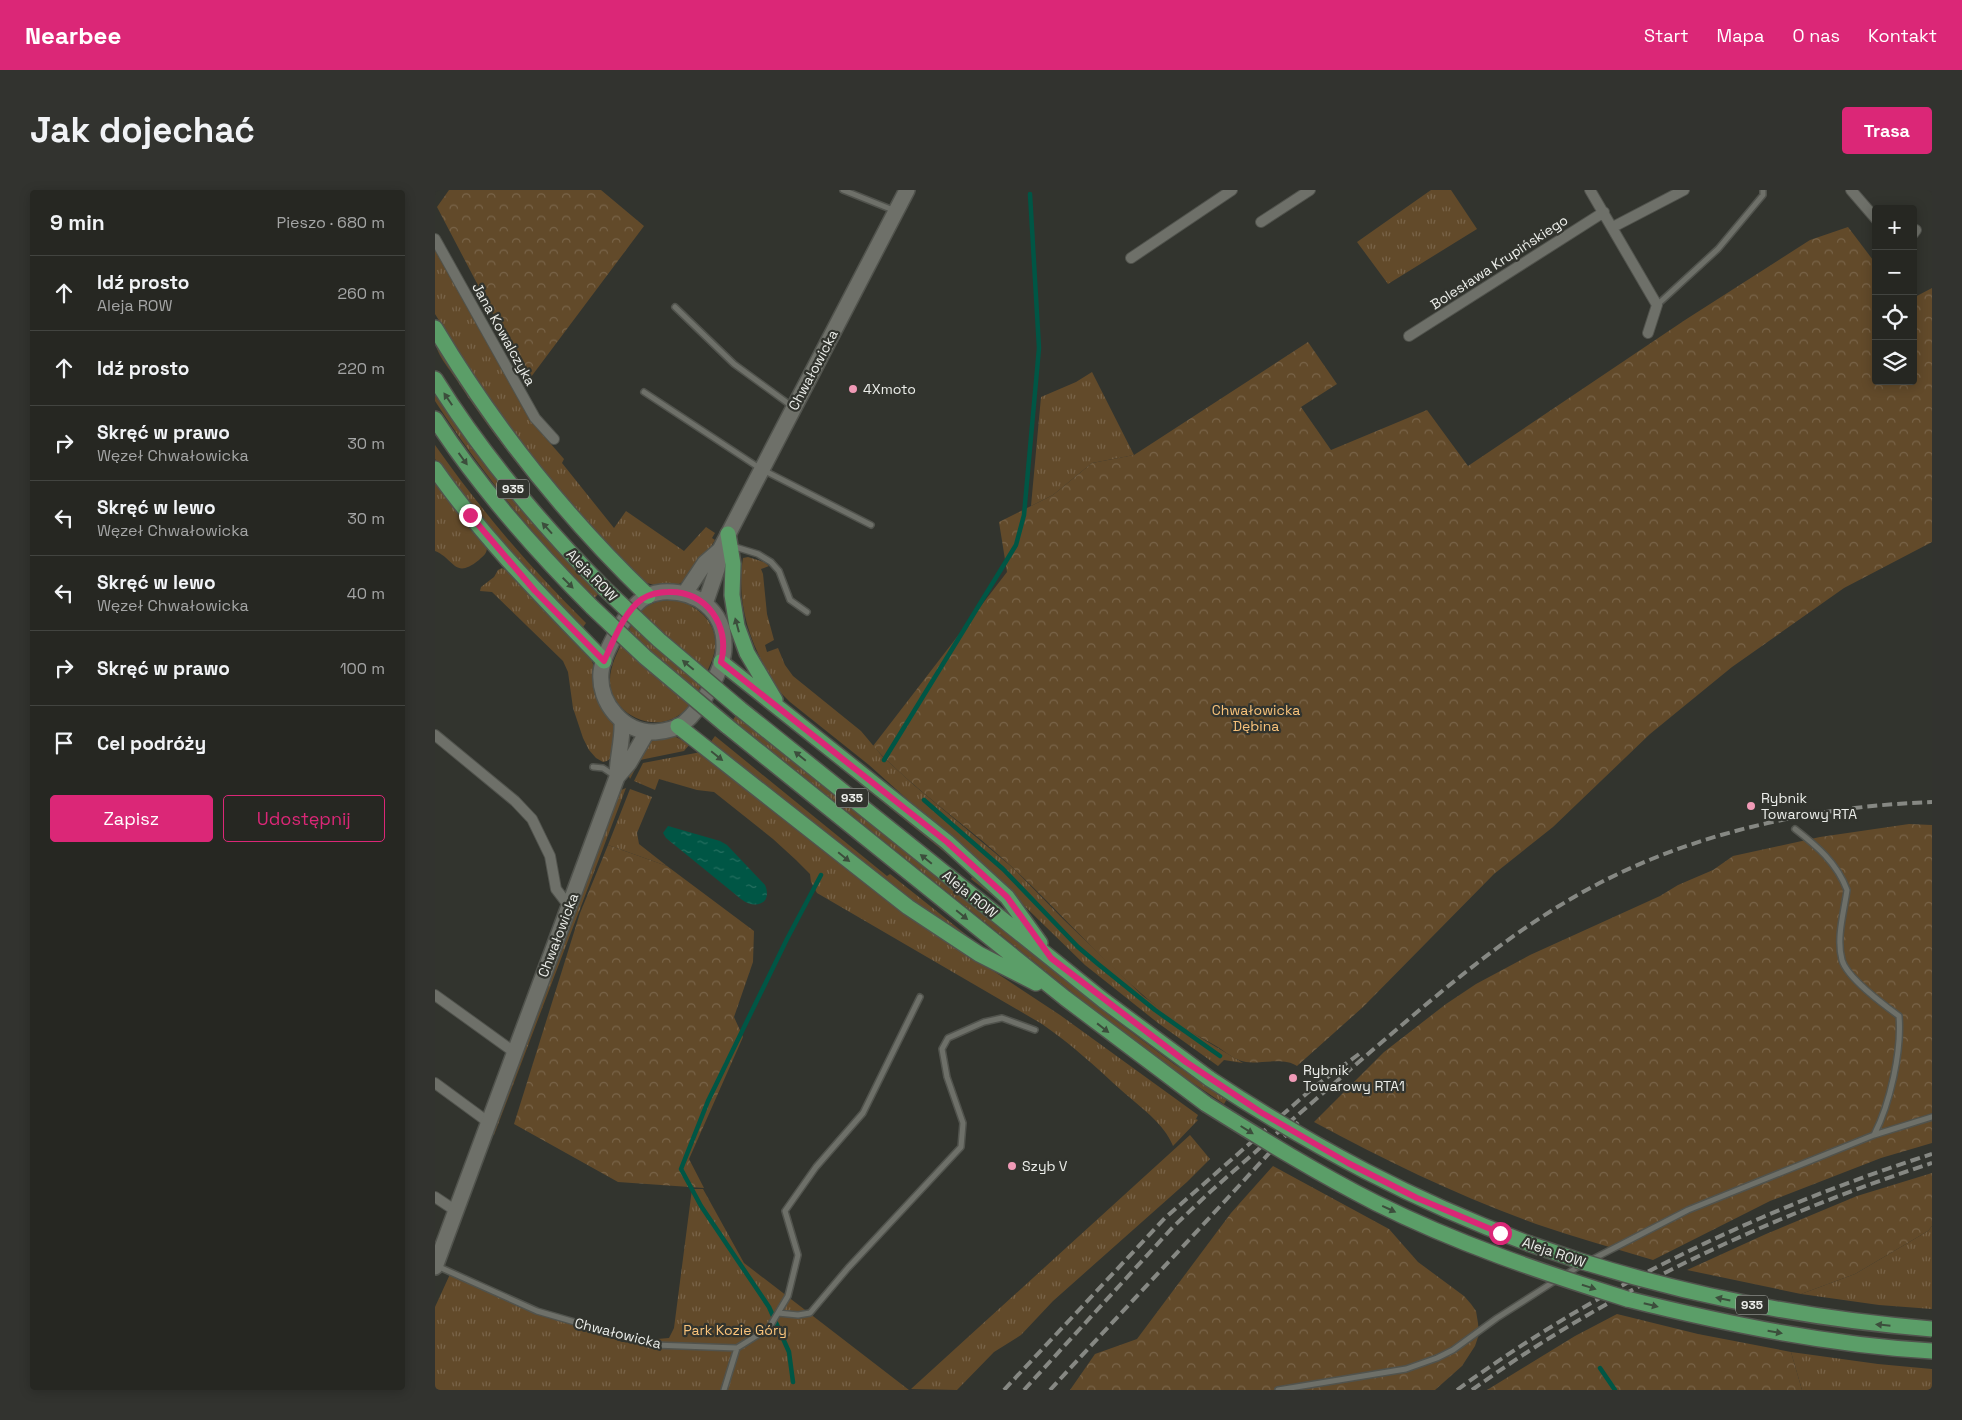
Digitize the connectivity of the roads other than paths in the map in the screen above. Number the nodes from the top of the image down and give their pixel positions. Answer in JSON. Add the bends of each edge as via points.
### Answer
{"nodes":[{"id":1,"x":843,"y":190,"type":"edge"},
{"id":2,"x":907,"y":190,"type":"edge"},
{"id":3,"x":1232,"y":190,"type":"edge"},
{"id":4,"x":1310,"y":190,"type":"edge"},
{"id":5,"x":1591,"y":190,"type":"edge"},
{"id":6,"x":1684,"y":190,"type":"edge"},
{"id":7,"x":1763,"y":190,"type":"edge"},
{"id":8,"x":1851,"y":190,"type":"edge"},
{"id":9,"x":896,"y":211,"type":"junction"},
{"id":10,"x":1604,"y":212,"type":"junction"},
{"id":11,"x":1872,"y":215,"type":"edge"},
{"id":12,"x":1261,"y":222,"type":"dead end"},
{"id":13,"x":1613,"y":227,"type":"junction"},
{"id":14,"x":435,"y":239,"type":"edge"},
{"id":15,"x":1131,"y":258,"type":"dead end"},
{"id":16,"x":1657,"y":305,"type":"junction"},
{"id":17,"x":675,"y":307,"type":"dead end"},
{"id":18,"x":435,"y":328,"type":"edge"},
{"id":19,"x":1648,"y":334,"type":"dead end"},
{"id":20,"x":1409,"y":336,"type":"dead end"},
{"id":21,"x":435,"y":379,"type":"edge"},
{"id":22,"x":644,"y":392,"type":"dead end"},
{"id":23,"x":793,"y":407,"type":"junction"},
{"id":24,"x":435,"y":419,"type":"edge"},
{"id":25,"x":554,"y":439,"type":"dead end"},
{"id":26,"x":435,"y":469,"type":"edge"},
{"id":27,"x":761,"y":469,"type":"junction"},
{"id":28,"x":871,"y":525,"type":"dead end"},
{"id":29,"x":726,"y":543,"type":"junction"},
{"id":30,"x":685,"y":593,"type":"junction"},
{"id":31,"x":648,"y":596,"type":"junction"},
{"id":32,"x":705,"y":604,"type":"junction"},
{"id":33,"x":807,"y":612,"type":"dead end"},
{"id":34,"x":604,"y":661,"type":"junction"},
{"id":35,"x":721,"y":662,"type":"junction"},
{"id":36,"x":781,"y":710,"type":"junction"},
{"id":37,"x":622,"y":721,"type":"junction"},
{"id":38,"x":678,"y":726,"type":"junction"},
{"id":39,"x":647,"y":732,"type":"junction"},
{"id":40,"x":435,"y":735,"type":"edge"},
{"id":41,"x":593,"y":767,"type":"dead end"},
{"id":42,"x":617,"y":777,"type":"junction"},
{"id":43,"x":1795,"y":829,"type":"dead end"},
{"id":44,"x":569,"y":906,"type":"junction"},
{"id":45,"x":1051,"y":958,"type":"junction"},
{"id":46,"x":435,"y":995,"type":"edge"},
{"id":47,"x":920,"y":997,"type":"dead end"},
{"id":48,"x":1065,"y":998,"type":"junction"},
{"id":49,"x":1035,"y":1030,"type":"dead end"},
{"id":50,"x":514,"y":1052,"type":"junction"},
{"id":51,"x":435,"y":1083,"type":"edge"},
{"id":52,"x":1932,"y":1117,"type":"edge"},
{"id":53,"x":488,"y":1122,"type":"junction"},
{"id":54,"x":1875,"y":1135,"type":"junction"},
{"id":55,"x":435,"y":1197,"type":"edge"},
{"id":56,"x":456,"y":1211,"type":"junction"},
{"id":57,"x":435,"y":1267,"type":"edge"},
{"id":58,"x":778,"y":1313,"type":"junction"},
{"id":59,"x":1932,"y":1329,"type":"edge"},
{"id":60,"x":737,"y":1348,"type":"junction"},
{"id":61,"x":1932,"y":1351,"type":"edge"},
{"id":62,"x":724,"y":1390,"type":"edge"},
{"id":63,"x":1278,"y":1390,"type":"edge"}],
"edges":[{"from":1,"to":9,"type":"lane"},
{"from":2,"to":9,"type":"main road","name":"Chwałowicka"},
{"from":3,"to":15,"type":"street"},
{"from":4,"to":12,"type":"street"},
{"from":5,"to":10,"type":"street"},
{"from":6,"to":13,"type":"street"},
{"from":7,"to":16,"type":"lane","via":[[1763,195],[1718,249]]},
{"from":8,"to":11,"type":"street"},
{"from":9,"to":23,"type":"main road","name":"Chwałowicka"},
{"from":10,"to":13,"type":"street"},
{"from":10,"to":20,"type":"street","name":"Bolesława Krupińskiego"},
{"from":13,"to":16,"type":"street"},
{"from":14,"to":25,"type":"street","name":"Jana Kowalczyka","via":[[535,418]]},
{"from":16,"to":19,"type":"street"},
{"from":17,"to":23,"type":"lane","via":[[735,364]]},
{"from":18,"to":31,"type":"main road","via":[[470,385],[531,469],[587,534]]},
{"from":45,"to":21,"type":"main road","name":"Aleja ROW","number":"935","one_way":true,"bridge":true,"via":[[659,640],[604,588],[509,484]]},
{"from":22,"to":27,"type":"lane"},
{"from":23,"to":27,"type":"main road","name":"Chwałowicka"},
{"from":24,"to":48,"type":"main road","name":"Aleja ROW","number":"935","one_way":true,"bridge":true,"via":[[504,513],[545,559],[645,657]]},
{"from":26,"to":34,"type":"main road","via":[[504,556]]},
{"from":27,"to":28,"type":"lane"},
{"from":27,"to":29,"type":"main road","name":"Chwałowicka"},
{"from":29,"to":30,"type":"main road","name":"Chwałowicka","via":[[705,563]]},
{"from":29,"to":32,"type":"main road","name":"Chwałowicka"},
{"from":29,"to":33,"type":"lane","via":[[771,562],[779,571],[790,600]]},
{"from":36,"to":29,"type":"main road","one_way":true,"via":[[755,669],[737,626],[732,595],[733,564]]},
{"from":30,"to":31,"type":"main road","via":[[662,592]]},
{"from":30,"to":32,"type":"main road"},
{"from":31,"to":34,"type":"main road","via":[[627,615]]},
{"from":32,"to":35,"type":"main road","via":[[721,627],[724,647]]},
{"from":34,"to":37,"type":"main road","via":[[601,680],[604,696]]},
{"from":35,"to":36,"type":"main road"},
{"from":35,"to":38,"type":"main road","via":[[697,710]]},
{"from":36,"to":45,"type":"main road","via":[[920,819],[973,865],[1007,897]]},
{"from":37,"to":39,"type":"main road"},
{"from":37,"to":42,"type":"main road","name":"Chwałowicka"},
{"from":38,"to":39,"type":"main road","via":[[666,731]]},
{"from":38,"to":48,"type":"main road","one_way":true,"via":[[908,907],[979,954]]},
{"from":39,"to":42,"type":"main road","name":"Chwałowicka"},
{"from":40,"to":44,"type":"street","via":[[532,819],[550,856],[557,888]]},
{"from":41,"to":42,"type":"lane","via":[[603,768]]},
{"from":42,"to":44,"type":"main road","name":"Chwałowicka"},
{"from":43,"to":54,"type":"lane","via":[[1828,858],[1847,890],[1840,944],[1844,965],[1854,978],[1899,1016],[1899,1043],[1887,1104]]},
{"from":44,"to":50,"type":"main road","name":"Chwałowicka"},
{"from":59,"to":45,"type":"main road","name":"Aleja ROW","number":"935","one_way":true,"bridge":true,"via":[[1818,1316],[1641,1280],[1531,1244],[1425,1201],[1348,1163],[1270,1118],[1146,1033]]},
{"from":46,"to":50,"type":"street"},
{"from":47,"to":58,"type":"lane","via":[[863,1113],[816,1167],[785,1211],[798,1255],[788,1296]]},
{"from":48,"to":61,"type":"main road","name":"Aleja ROW","number":"935","one_way":true,"bridge":true,"via":[[1206,1104],[1292,1157],[1446,1235],[1531,1268],[1627,1299],[1705,1318],[1805,1337]]},
{"from":49,"to":58,"type":"lane","via":[[1002,1018],[984,1022],[948,1038],[942,1049],[947,1077],[963,1123],[961,1147],[810,1313],[798,1316]]},
{"from":50,"to":53,"type":"main road","name":"Chwałowicka"},
{"from":51,"to":53,"type":"street"},
{"from":52,"to":54,"type":"lane"},
{"from":53,"to":56,"type":"main road","name":"Chwałowicka"},
{"from":54,"to":63,"type":"lane","via":[[1722,1195],[1640,1233],[1544,1287],[1437,1358],[1406,1369]]},
{"from":55,"to":56,"type":"street"},
{"from":56,"to":57,"type":"main road","name":"Chwałowicka"},
{"from":57,"to":60,"type":"lane","name":"Chwałowicka","via":[[537,1311],[654,1345]]},
{"from":58,"to":60,"type":"lane","via":[[769,1328]]},
{"from":60,"to":62,"type":"lane"}]}
